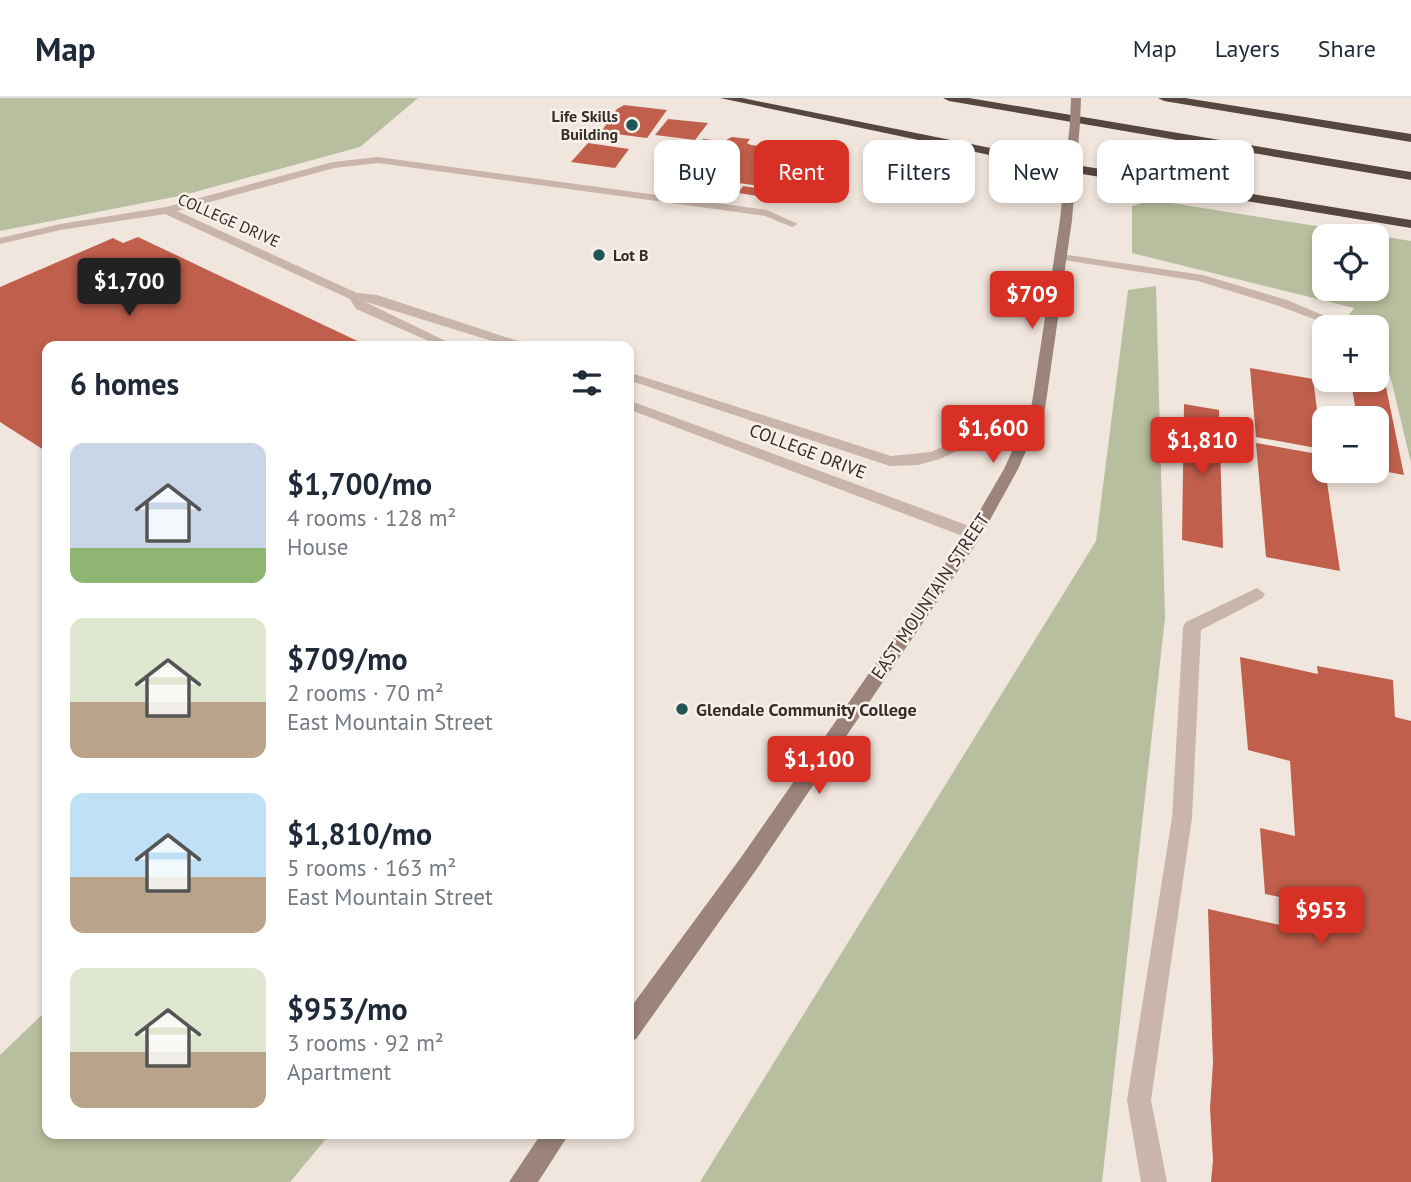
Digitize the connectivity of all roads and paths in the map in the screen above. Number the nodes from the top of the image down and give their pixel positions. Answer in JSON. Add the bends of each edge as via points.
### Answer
{"nodes":[{"id":1,"x":726,"y":98,"type":"edge"},
{"id":2,"x":949,"y":98,"type":"edge"},
{"id":3,"x":1076,"y":98,"type":"edge"},
{"id":4,"x":1164,"y":98,"type":"edge"},
{"id":5,"x":1411,"y":138,"type":"edge"},
{"id":6,"x":1072,"y":140,"type":"edge"},
{"id":7,"x":989,"y":152,"type":"edge"},
{"id":8,"x":1083,"y":170,"type":"edge"},
{"id":9,"x":1411,"y":176,"type":"edge"},
{"id":10,"x":1066,"y":203,"type":"edge"},
{"id":11,"x":167,"y":210,"type":"junction"},
{"id":12,"x":792,"y":224,"type":"dead end"},
{"id":13,"x":1411,"y":224,"type":"edge"},
{"id":14,"x":0,"y":241,"type":"edge"},
{"id":15,"x":1061,"y":257,"type":"junction"},
{"id":16,"x":355,"y":297,"type":"junction"},
{"id":17,"x":1314,"y":315,"type":"edge"},
{"id":18,"x":439,"y":341,"type":"edge"},
{"id":19,"x":504,"y":341,"type":"edge"},
{"id":20,"x":634,"y":378,"type":"edge"},
{"id":21,"x":634,"y":406,"type":"edge"},
{"id":22,"x":1038,"y":409,"type":"junction"},
{"id":23,"x":652,"y":412,"type":"junction"},
{"id":24,"x":634,"y":413,"type":"edge"},
{"id":25,"x":974,"y":534,"type":"junction"},
{"id":26,"x":1257,"y":594,"type":"dead end"},
{"id":27,"x":634,"y":1023,"type":"edge"},
{"id":28,"x":552,"y":1139,"type":"edge"},
{"id":29,"x":522,"y":1182,"type":"edge"},
{"id":30,"x":1154,"y":1182,"type":"edge"}],
"edges":[{"from":1,"to":7,"type":"highway"},
{"from":2,"to":9,"type":"highway"},
{"from":3,"to":6,"type":"main road","name":"EAST MOUNTAIN STREET","bridge":true},
{"from":4,"to":5,"type":"highway"},
{"from":8,"to":13,"type":"highway"},
{"from":10,"to":15,"type":"main road","name":"EAST MOUNTAIN STREET"},
{"from":11,"to":12,"type":"lane","via":[[333,165],[378,160],[767,212]]},
{"from":11,"to":14,"type":"lane","name":"COLLEGE DRIVE"},
{"from":11,"to":16,"type":"lane","name":"COLLEGE DRIVE"},
{"from":15,"to":17,"type":"lane","via":[[1199,278]]},
{"from":15,"to":22,"type":"main road","name":"EAST MOUNTAIN STREET"},
{"from":16,"to":18,"type":"lane","name":"COLLEGE DRIVE","via":[[360,306]]},
{"from":16,"to":19,"type":"lane","name":"COLLEGE DRIVE","via":[[373,298]]},
{"from":20,"to":22,"type":"lane","via":[[890,461],[943,453]]},
{"from":21,"to":23,"type":"lane","name":"COLLEGE DRIVE"},
{"from":22,"to":25,"type":"main road","name":"EAST MOUNTAIN STREET","via":[[1011,470]]},
{"from":23,"to":24,"type":"lane"},
{"from":23,"to":25,"type":"lane","name":"COLLEGE DRIVE"},
{"from":25,"to":27,"type":"main road","name":"EAST MOUNTAIN STREET"},
{"from":26,"to":30,"type":"lane","via":[[1192,627],[1182,818],[1139,1100]]},
{"from":28,"to":29,"type":"main road"}]}
